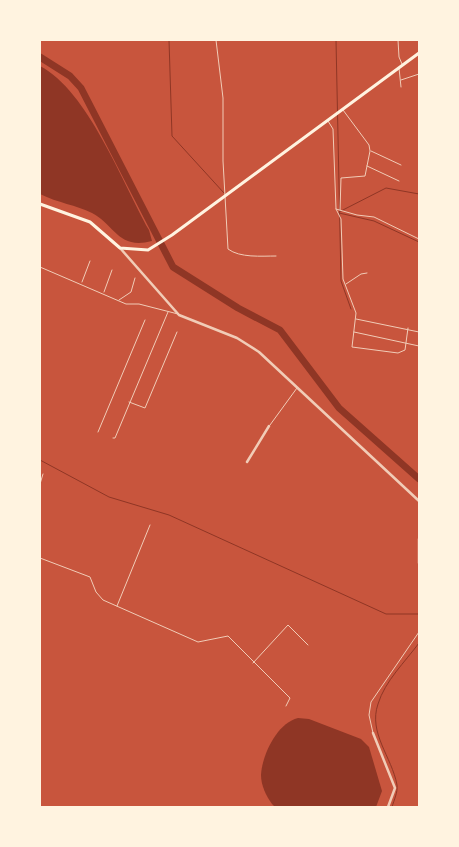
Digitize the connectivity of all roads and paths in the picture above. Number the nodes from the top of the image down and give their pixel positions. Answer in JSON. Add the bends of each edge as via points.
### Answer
{"nodes":[{"id":1,"x":216,"y":40,"type":"edge"},
{"id":2,"x":398,"y":40,"type":"edge"},
{"id":3,"x":419,"y":52,"type":"edge"},
{"id":4,"x":400,"y":66,"type":"junction"},
{"id":5,"x":419,"y":74,"type":"edge"},
{"id":6,"x":400,"y":80,"type":"junction"},
{"id":7,"x":401,"y":87,"type":"dead end"},
{"id":8,"x":343,"y":109,"type":"junction"},
{"id":9,"x":328,"y":120,"type":"junction"},
{"id":10,"x":370,"y":151,"type":"junction"},
{"id":11,"x":366,"y":165,"type":"junction"},
{"id":12,"x":401,"y":165,"type":"dead end"},
{"id":13,"x":399,"y":182,"type":"dead end"},
{"id":14,"x":224,"y":197,"type":"junction"},
{"id":15,"x":40,"y":204,"type":"edge"},
{"id":16,"x":336,"y":209,"type":"junction"},
{"id":17,"x":340,"y":210,"type":"junction"},
{"id":18,"x":419,"y":239,"type":"edge"},
{"id":19,"x":120,"y":248,"type":"junction"},
{"id":20,"x":276,"y":256,"type":"dead end"},
{"id":21,"x":90,"y":261,"type":"dead end"},
{"id":22,"x":40,"y":267,"type":"edge"},
{"id":23,"x":112,"y":270,"type":"dead end"},
{"id":24,"x":368,"y":273,"type":"dead end"},
{"id":25,"x":135,"y":278,"type":"dead end"},
{"id":26,"x":81,"y":283,"type":"junction"},
{"id":27,"x":345,"y":285,"type":"junction"},
{"id":28,"x":104,"y":293,"type":"junction"},
{"id":29,"x":118,"y":300,"type":"junction"},
{"id":30,"x":168,"y":312,"type":"junction"},
{"id":31,"x":180,"y":314,"type":"junction"},
{"id":32,"x":356,"y":319,"type":"junction"},
{"id":33,"x":144,"y":320,"type":"dead end"},
{"id":34,"x":408,"y":328,"type":"junction"},
{"id":35,"x":177,"y":332,"type":"dead end"},
{"id":36,"x":354,"y":332,"type":"junction"},
{"id":37,"x":419,"y":332,"type":"edge"},
{"id":38,"x":406,"y":342,"type":"junction"},
{"id":39,"x":419,"y":346,"type":"edge"},
{"id":40,"x":298,"y":387,"type":"junction"},
{"id":41,"x":130,"y":402,"type":"junction"},
{"id":42,"x":269,"y":426,"type":"joint"},
{"id":43,"x":98,"y":432,"type":"dead end"},
{"id":44,"x":113,"y":438,"type":"dead end"},
{"id":45,"x":247,"y":462,"type":"dead end"},
{"id":46,"x":43,"y":474,"type":"dead end"},
{"id":47,"x":40,"y":484,"type":"edge"},
{"id":48,"x":419,"y":500,"type":"edge"},
{"id":49,"x":150,"y":525,"type":"dead end"},
{"id":50,"x":419,"y":539,"type":"edge"},
{"id":51,"x":40,"y":558,"type":"edge"},
{"id":52,"x":419,"y":564,"type":"edge"},
{"id":53,"x":117,"y":606,"type":"junction"},
{"id":54,"x":419,"y":632,"type":"edge"},
{"id":55,"x":308,"y":645,"type":"dead end"},
{"id":56,"x":253,"y":663,"type":"junction"},
{"id":57,"x":286,"y":706,"type":"dead end"},
{"id":58,"x":373,"y":733,"type":"joint"},
{"id":59,"x":388,"y":807,"type":"edge"}],
"edges":[{"from":1,"to":14,"type":"lane","via":[[224,98]]},
{"from":2,"to":4,"type":"lane"},
{"from":3,"to":4,"type":"main road"},
{"from":4,"to":6,"type":"lane"},
{"from":4,"to":8,"type":"main road"},
{"from":5,"to":6,"type":"lane"},
{"from":6,"to":7,"type":"lane"},
{"from":8,"to":9,"type":"main road"},
{"from":8,"to":10,"type":"lane"},
{"from":9,"to":14,"type":"main road"},
{"from":9,"to":16,"type":"lane","via":[[333,129]]},
{"from":10,"to":11,"type":"lane"},
{"from":10,"to":12,"type":"lane"},
{"from":11,"to":13,"type":"lane"},
{"from":11,"to":17,"type":"lane","via":[[365,176],[341,178]]},
{"from":14,"to":19,"type":"main road","via":[[148,250]]},
{"from":14,"to":20,"type":"lane","via":[[228,249],[251,256]]},
{"from":15,"to":19,"type":"main road","via":[[90,222]]},
{"from":16,"to":17,"type":"lane"},
{"from":16,"to":27,"type":"lane","via":[[341,219]]},
{"from":17,"to":18,"type":"lane","via":[[374,217]]},
{"from":19,"to":31,"type":"street"},
{"from":21,"to":26,"type":"lane"},
{"from":22,"to":26,"type":"lane"},
{"from":23,"to":28,"type":"lane"},
{"from":24,"to":27,"type":"lane"},
{"from":25,"to":29,"type":"lane","via":[[131,292]]},
{"from":26,"to":28,"type":"lane"},
{"from":27,"to":32,"type":"lane"},
{"from":28,"to":29,"type":"lane"},
{"from":29,"to":30,"type":"lane"},
{"from":30,"to":31,"type":"lane"},
{"from":30,"to":41,"type":"lane"},
{"from":31,"to":40,"type":"street","via":[[237,338],[260,352]]},
{"from":32,"to":34,"type":"lane"},
{"from":32,"to":36,"type":"lane"},
{"from":33,"to":43,"type":"lane"},
{"from":34,"to":37,"type":"lane"},
{"from":34,"to":38,"type":"lane"},
{"from":35,"to":41,"type":"lane","via":[[146,408]]},
{"from":36,"to":38,"type":"lane"},
{"from":36,"to":38,"type":"lane","via":[[352,347],[398,354],[405,350]]},
{"from":38,"to":39,"type":"lane"},
{"from":40,"to":42,"type":"lane"},
{"from":40,"to":48,"type":"street"},
{"from":41,"to":44,"type":"lane"},
{"from":42,"to":45,"type":"street"},
{"from":46,"to":47,"type":"lane"},
{"from":49,"to":53,"type":"lane"},
{"from":50,"to":52,"type":"street"},
{"from":51,"to":53,"type":"lane","via":[[90,577],[103,600]]},
{"from":53,"to":56,"type":"lane","via":[[198,642],[228,636]]},
{"from":54,"to":58,"type":"lane","via":[[371,702],[369,715]]},
{"from":55,"to":56,"type":"lane","via":[[288,625]]},
{"from":56,"to":57,"type":"lane","via":[[290,698]]},
{"from":58,"to":59,"type":"street","via":[[395,788]]}]}
